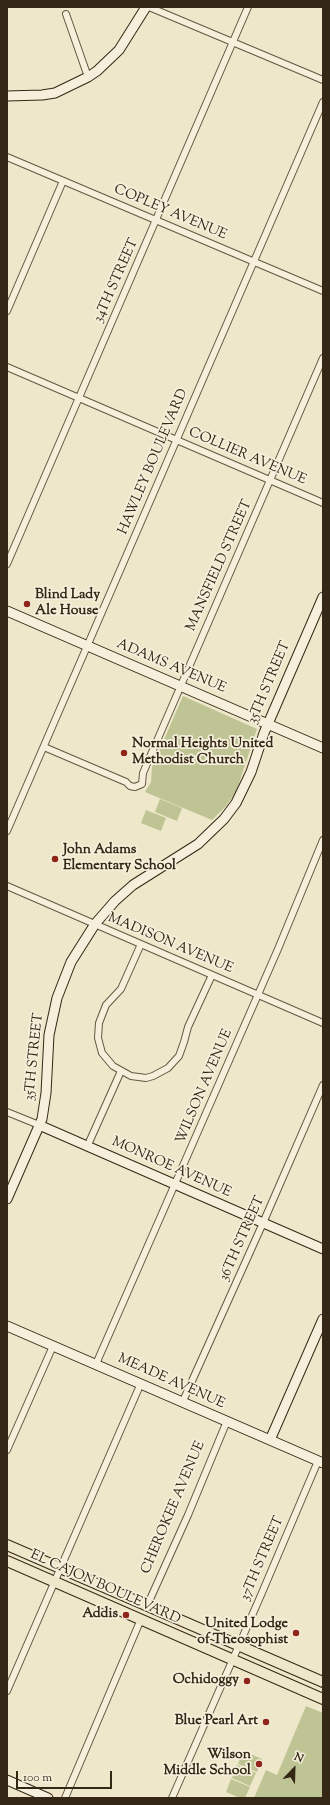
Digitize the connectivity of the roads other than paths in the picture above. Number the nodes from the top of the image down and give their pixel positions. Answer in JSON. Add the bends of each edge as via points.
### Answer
{"nodes":[{"id":1,"x":146,"y":7,"type":"edge"},
{"id":2,"x":149,"y":7,"type":"edge"},
{"id":3,"x":248,"y":7,"type":"edge"},
{"id":4,"x":66,"y":14,"type":"dead end"},
{"id":5,"x":234,"y":42,"type":"junction"},
{"id":6,"x":88,"y":77,"type":"junction"},
{"id":7,"x":323,"y":80,"type":"edge"},
{"id":8,"x":7,"y":96,"type":"edge"},
{"id":9,"x":323,"y":102,"type":"edge"},
{"id":10,"x":7,"y":157,"type":"edge"},
{"id":11,"x":63,"y":181,"type":"junction"},
{"id":12,"x":157,"y":220,"type":"junction"},
{"id":13,"x":254,"y":261,"type":"junction"},
{"id":14,"x":323,"y":291,"type":"edge"},
{"id":15,"x":7,"y":311,"type":"edge"},
{"id":16,"x":323,"y":358,"type":"edge"},
{"id":17,"x":7,"y":367,"type":"edge"},
{"id":18,"x":79,"y":398,"type":"junction"},
{"id":19,"x":177,"y":440,"type":"junction"},
{"id":20,"x":270,"y":480,"type":"junction"},
{"id":21,"x":323,"y":503,"type":"edge"},
{"id":22,"x":7,"y":564,"type":"edge"},
{"id":23,"x":323,"y":597,"type":"edge"},
{"id":24,"x":7,"y":611,"type":"edge"},
{"id":25,"x":87,"y":646,"type":"junction"},
{"id":26,"x":181,"y":686,"type":"junction"},
{"id":27,"x":268,"y":724,"type":"junction"},
{"id":28,"x":44,"y":747,"type":"junction"},
{"id":29,"x":323,"y":748,"type":"edge"},
{"id":30,"x":7,"y":831,"type":"edge"},
{"id":31,"x":323,"y":840,"type":"edge"},
{"id":32,"x":7,"y":886,"type":"edge"},
{"id":33,"x":94,"y":924,"type":"junction"},
{"id":34,"x":141,"y":944,"type":"junction"},
{"id":35,"x":212,"y":975,"type":"junction"},
{"id":36,"x":258,"y":995,"type":"junction"},
{"id":37,"x":323,"y":1023,"type":"edge"},
{"id":38,"x":121,"y":1071,"type":"junction"},
{"id":39,"x":323,"y":1085,"type":"edge"},
{"id":40,"x":7,"y":1112,"type":"edge"},
{"id":41,"x":39,"y":1125,"type":"junction"},
{"id":42,"x":88,"y":1147,"type":"junction"},
{"id":43,"x":175,"y":1185,"type":"junction"},
{"id":44,"x":7,"y":1199,"type":"edge"},
{"id":45,"x":263,"y":1224,"type":"junction"},
{"id":46,"x":323,"y":1249,"type":"edge"},
{"id":47,"x":323,"y":1319,"type":"edge"},
{"id":48,"x":7,"y":1326,"type":"edge"},
{"id":49,"x":52,"y":1346,"type":"junction"},
{"id":50,"x":96,"y":1364,"type":"junction"},
{"id":51,"x":141,"y":1383,"type":"junction"},
{"id":52,"x":183,"y":1401,"type":"junction"},
{"id":53,"x":227,"y":1421,"type":"junction"},
{"id":54,"x":270,"y":1440,"type":"junction"},
{"id":55,"x":7,"y":1450,"type":"edge"},
{"id":56,"x":320,"y":1462,"type":"edge"},
{"id":57,"x":7,"y":1545,"type":"edge"},
{"id":58,"x":7,"y":1561,"type":"edge"},
{"id":59,"x":61,"y":1568,"type":"junction"},
{"id":60,"x":55,"y":1581,"type":"junction"},
{"id":61,"x":147,"y":1606,"type":"junction"},
{"id":62,"x":141,"y":1619,"type":"junction"},
{"id":63,"x":239,"y":1645,"type":"junction"},
{"id":64,"x":233,"y":1659,"type":"junction"},
{"id":65,"x":323,"y":1682,"type":"edge"},
{"id":66,"x":7,"y":1691,"type":"edge"},
{"id":67,"x":323,"y":1699,"type":"edge"},
{"id":68,"x":7,"y":1780,"type":"edge"},
{"id":69,"x":48,"y":1798,"type":"edge"},
{"id":70,"x":65,"y":1798,"type":"edge"},
{"id":71,"x":172,"y":1798,"type":"edge"}],
"edges":[{"from":1,"to":6,"type":"main road","via":[[119,50]]},
{"from":2,"to":5,"type":"street"},
{"from":3,"to":5,"type":"street","name":"34TH STREET"},
{"from":4,"to":6,"type":"street"},
{"from":5,"to":7,"type":"street"},
{"from":5,"to":12,"type":"street","name":"34TH STREET"},
{"from":6,"to":8,"type":"main road","via":[[54,93]]},
{"from":9,"to":13,"type":"street","name":"HAWLEY BOULEVARD"},
{"from":10,"to":11,"type":"street","name":"COPLEY AVENUE"},
{"from":11,"to":12,"type":"street","name":"COPLEY AVENUE"},
{"from":11,"to":15,"type":"street"},
{"from":12,"to":13,"type":"street","name":"COPLEY AVENUE"},
{"from":12,"to":18,"type":"street","name":"34TH STREET"},
{"from":13,"to":14,"type":"street","name":"COPLEY AVENUE"},
{"from":13,"to":19,"type":"street","name":"HAWLEY BOULEVARD"},
{"from":16,"to":20,"type":"street","name":"MANSFIELD STREET"},
{"from":17,"to":18,"type":"street","name":"COLLIER AVENUE"},
{"from":18,"to":19,"type":"street","name":"COLLIER AVENUE"},
{"from":18,"to":22,"type":"street","name":"34TH STREET"},
{"from":19,"to":20,"type":"street","name":"COLLIER AVENUE"},
{"from":19,"to":25,"type":"street","name":"HAWLEY BOULEVARD"},
{"from":20,"to":21,"type":"street","name":"COLLIER AVENUE"},
{"from":20,"to":26,"type":"street","name":"MANSFIELD STREET"},
{"from":23,"to":27,"type":"main road","name":"35TH STREET"},
{"from":24,"to":25,"type":"main road","name":"ADAMS AVENUE"},
{"from":25,"to":26,"type":"main road","name":"ADAMS AVENUE"},
{"from":25,"to":28,"type":"street","name":"HAWLEY BOULEVARD"},
{"from":26,"to":27,"type":"main road","name":"ADAMS AVENUE"},
{"from":26,"to":28,"type":"street","name":"MANSFIELD STREET","via":[[143,773],[142,784],[130,786]]},
{"from":27,"to":29,"type":"main road","name":"ADAMS AVENUE"},
{"from":27,"to":33,"type":"main road","name":"35TH STREET","via":[[251,772],[236,803],[224,819],[198,844],[133,885]]},
{"from":28,"to":30,"type":"street","name":"HAWLEY BOULEVARD"},
{"from":31,"to":36,"type":"street","name":"WILSON AVENUE"},
{"from":32,"to":33,"type":"street","name":"MADISON AVENUE"},
{"from":33,"to":34,"type":"street","name":"MADISON AVENUE"},
{"from":33,"to":41,"type":"main road","name":"35TH STREET","via":[[71,962],[54,1010],[49,1035],[46,1093]]},
{"from":34,"to":35,"type":"street","name":"MADISON AVENUE"},
{"from":34,"to":38,"type":"street","via":[[122,989],[106,1005],[99,1023],[98,1038],[102,1053]]},
{"from":35,"to":36,"type":"street","name":"MADISON AVENUE"},
{"from":35,"to":38,"type":"street","via":[[188,1027],[178,1056],[168,1068],[146,1078],[131,1076]]},
{"from":36,"to":37,"type":"street","name":"MADISON AVENUE"},
{"from":36,"to":43,"type":"street","name":"WILSON AVENUE"},
{"from":38,"to":42,"type":"street"},
{"from":39,"to":45,"type":"street","name":"36TH STREET"},
{"from":40,"to":41,"type":"street","name":"MONROE AVENUE"},
{"from":41,"to":42,"type":"main road","name":"MONROE AVENUE"},
{"from":41,"to":44,"type":"main road","name":"35TH STREET"},
{"from":42,"to":43,"type":"main road","name":"MONROE AVENUE"},
{"from":43,"to":45,"type":"main road","name":"MONROE AVENUE"},
{"from":43,"to":50,"type":"street","name":"WILSON AVENUE"},
{"from":45,"to":46,"type":"main road","name":"MONROE AVENUE"},
{"from":45,"to":52,"type":"street","name":"36TH STREET"},
{"from":47,"to":54,"type":"main road"},
{"from":48,"to":49,"type":"main road","name":"MEADE AVENUE"},
{"from":49,"to":50,"type":"main road","name":"MEADE AVENUE"},
{"from":49,"to":55,"type":"street"},
{"from":50,"to":51,"type":"main road","name":"MEADE AVENUE"},
{"from":51,"to":52,"type":"main road","name":"MEADE AVENUE"},
{"from":51,"to":59,"type":"street"},
{"from":52,"to":53,"type":"main road","name":"MEADE AVENUE"},
{"from":53,"to":54,"type":"main road","name":"MEADE AVENUE"},
{"from":53,"to":61,"type":"street","name":"CHEROKEE AVENUE"},
{"from":54,"to":56,"type":"main road","name":"MEADE AVENUE"},
{"from":56,"to":63,"type":"street","name":"37TH STREET"},
{"from":57,"to":59,"type":"main road","name":"EL CAJON BOULEVARD"},
{"from":58,"to":60,"type":"main road","name":"EL CAJON BOULEVARD"},
{"from":59,"to":60,"type":"street"},
{"from":59,"to":61,"type":"main road","name":"EL CAJON BOULEVARD"},
{"from":60,"to":62,"type":"main road","name":"EL CAJON BOULEVARD"},
{"from":60,"to":66,"type":"street"},
{"from":61,"to":63,"type":"main road","name":"EL CAJON BOULEVARD"},
{"from":62,"to":64,"type":"main road","name":"EL CAJON BOULEVARD"},
{"from":62,"to":70,"type":"street"},
{"from":63,"to":64,"type":"street","name":"37TH STREET"},
{"from":63,"to":65,"type":"main road","name":"EL CAJON BOULEVARD"},
{"from":64,"to":67,"type":"main road","name":"EL CAJON BOULEVARD"},
{"from":64,"to":71,"type":"street","name":"37TH STREET"},
{"from":68,"to":69,"type":"main road"}]}
